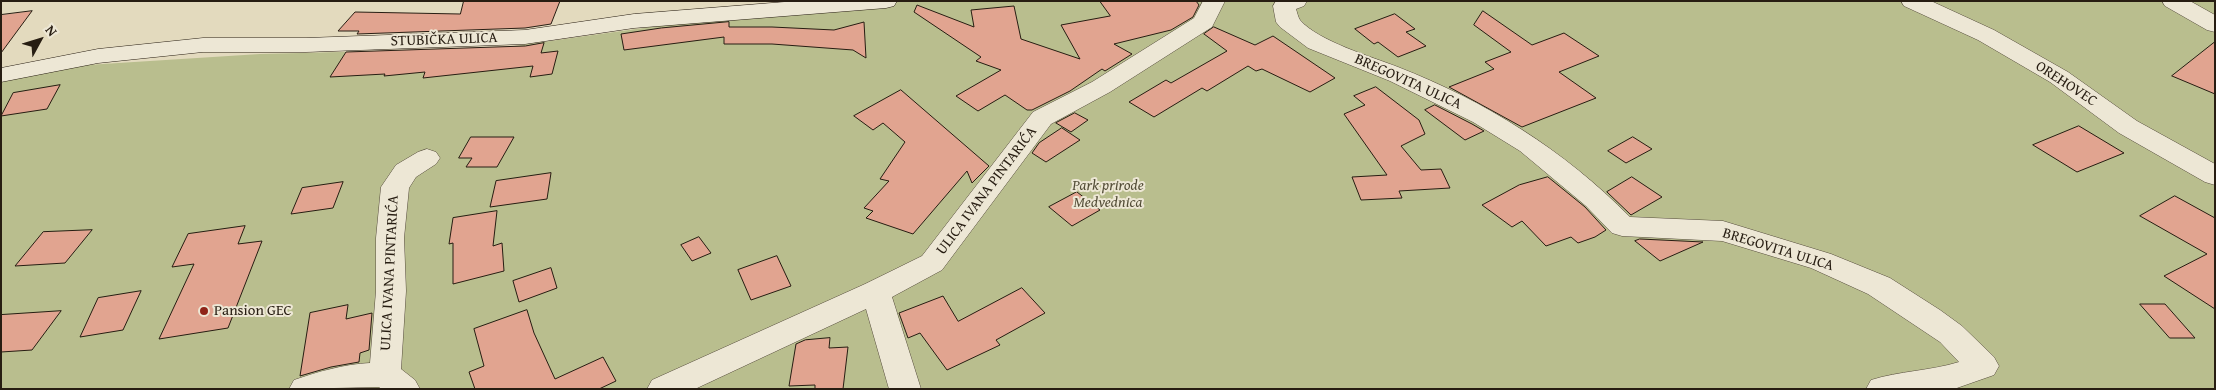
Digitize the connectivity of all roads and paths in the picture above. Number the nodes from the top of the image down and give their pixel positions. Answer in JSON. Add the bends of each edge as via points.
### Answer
{"nodes":[{"id":1,"x":886,"y":1,"type":"edge"},
{"id":2,"x":1214,"y":1,"type":"edge"},
{"id":3,"x":1296,"y":1,"type":"edge"},
{"id":4,"x":1912,"y":1,"type":"edge"},
{"id":5,"x":2173,"y":1,"type":"edge"},
{"id":6,"x":2215,"y":25,"type":"edge"},
{"id":7,"x":1,"y":75,"type":"edge"},
{"id":8,"x":427,"y":158,"type":"dead end"},
{"id":9,"x":2215,"y":176,"type":"edge"},
{"id":10,"x":876,"y":292,"type":"junction"},
{"id":11,"x":394,"y":382,"type":"edge"},
{"id":12,"x":305,"y":389,"type":"edge"},
{"id":13,"x":663,"y":389,"type":"edge"},
{"id":14,"x":905,"y":389,"type":"edge"},
{"id":15,"x":1882,"y":389,"type":"edge"}],
"edges":[{"from":1,"to":7,"type":"street","name":"STUBIČKA ULICA","via":[[634,21],[525,37],[306,45],[203,45],[98,56]]},
{"from":2,"to":10,"type":"street","name":"ULICA IVANA PINTARIĆA","via":[[1204,22],[1101,87],[1042,118],[932,262]]},
{"from":3,"to":15,"type":"street","name":"BREGOVITA ULICA","via":[[1284,6],[1288,22],[1316,43],[1399,76],[1482,116],[1529,145],[1596,200],[1622,226],[1723,231],[1822,261],[1879,286],[1929,318],[1983,366],[1948,378]]},
{"from":4,"to":9,"type":"street","name":"OREHOVEC","via":[[1986,35],[2060,77],[2128,127]]},
{"from":5,"to":6,"type":"street"},
{"from":8,"to":11,"type":"street","name":"ULICA IVANA PINTARIĆA","via":[[406,171],[395,187],[390,238]]},
{"from":10,"to":13,"type":"street","name":"ULICA IVANA PINTARIĆA"},
{"from":10,"to":14,"type":"street"},
{"from":11,"to":12,"type":"street","name":"ULICA IVANA PINTARIĆA","via":[[357,376]]}]}
